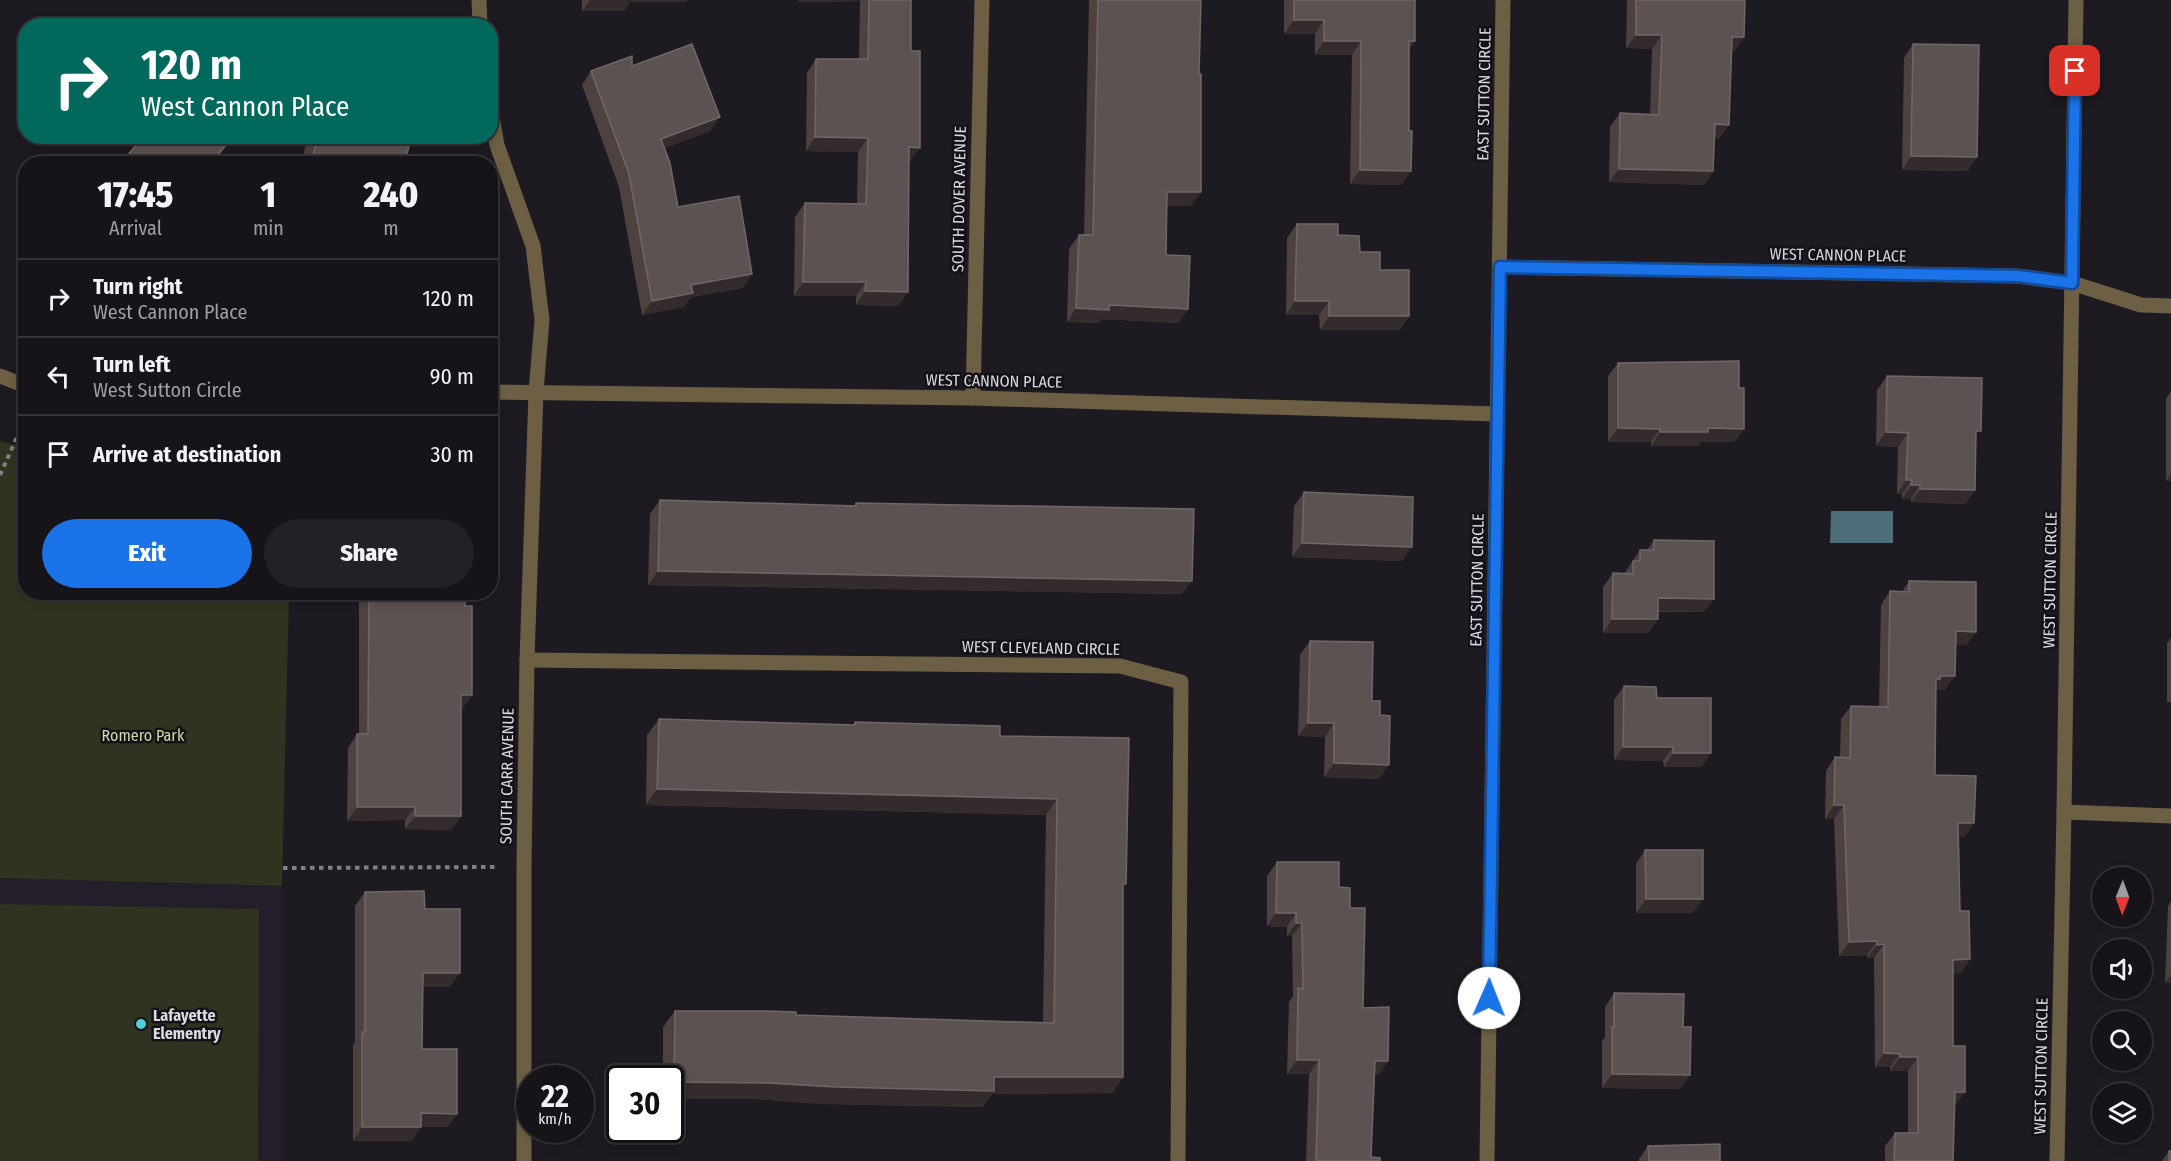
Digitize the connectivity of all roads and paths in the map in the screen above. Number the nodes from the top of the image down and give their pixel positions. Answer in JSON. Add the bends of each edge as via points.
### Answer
{"nodes":[{"id":1,"x":479,"y":0,"type":"edge"},
{"id":2,"x":982,"y":0,"type":"edge"},
{"id":3,"x":1503,"y":0,"type":"edge"},
{"id":4,"x":2076,"y":0,"type":"edge"},
{"id":5,"x":480,"y":18,"type":"edge"},
{"id":6,"x":497,"y":144,"type":"edge"},
{"id":7,"x":1500,"y":267,"type":"junction"},
{"id":8,"x":2072,"y":283,"type":"junction"},
{"id":9,"x":2171,"y":306,"type":"edge"},
{"id":10,"x":0,"y":376,"type":"edge"},
{"id":11,"x":18,"y":383,"type":"edge"},
{"id":12,"x":498,"y":392,"type":"edge"},
{"id":13,"x":536,"y":392,"type":"junction"},
{"id":14,"x":973,"y":398,"type":"junction"},
{"id":15,"x":1497,"y":414,"type":"junction"},
{"id":16,"x":18,"y":435,"type":"edge"},
{"id":17,"x":0,"y":475,"type":"edge"},
{"id":18,"x":527,"y":660,"type":"junction"},
{"id":19,"x":2064,"y":812,"type":"junction"},
{"id":20,"x":2171,"y":816,"type":"edge"},
{"id":21,"x":524,"y":867,"type":"junction"},
{"id":22,"x":283,"y":868,"type":"dead end"},
{"id":23,"x":524,"y":1161,"type":"edge"},
{"id":24,"x":1178,"y":1161,"type":"edge"},
{"id":25,"x":1487,"y":1161,"type":"edge"},
{"id":26,"x":2057,"y":1161,"type":"edge"}],
"edges":[{"from":1,"to":5,"type":"street"},
{"from":2,"to":14,"type":"street","name":"SOUTH DOVER AVENUE"},
{"from":3,"to":7,"type":"street","name":"EAST SUTTON CIRCLE"},
{"from":4,"to":8,"type":"street","name":"WEST SUTTON CIRCLE"},
{"from":6,"to":13,"type":"street","name":"SOUTH CARR AVENUE","via":[[533,246],[542,320]]},
{"from":7,"to":8,"type":"street","name":"WEST CANNON PLACE","via":[[2018,276]]},
{"from":7,"to":15,"type":"street","name":"EAST SUTTON CIRCLE"},
{"from":8,"to":9,"type":"street","name":"WEST CANNON PLACE","via":[[2141,305]]},
{"from":8,"to":19,"type":"street","name":"WEST SUTTON CIRCLE"},
{"from":10,"to":11,"type":"street"},
{"from":12,"to":13,"type":"street","name":"WEST CANNON PLACE"},
{"from":13,"to":14,"type":"street","name":"WEST CANNON PLACE"},
{"from":13,"to":18,"type":"street","name":"SOUTH CARR AVENUE"},
{"from":14,"to":15,"type":"street","name":"WEST CANNON PLACE"},
{"from":15,"to":25,"type":"street","name":"EAST SUTTON CIRCLE"},
{"from":16,"to":17,"type":"path"},
{"from":18,"to":21,"type":"street","name":"SOUTH CARR AVENUE"},
{"from":18,"to":24,"type":"street","name":"WEST CLEVELAND CIRCLE","via":[[1120,666],[1181,682]]},
{"from":19,"to":20,"type":"street"},
{"from":19,"to":26,"type":"street","name":"WEST SUTTON CIRCLE"},
{"from":21,"to":22,"type":"path"},
{"from":21,"to":23,"type":"street","name":"SOUTH CARR AVENUE"}]}
